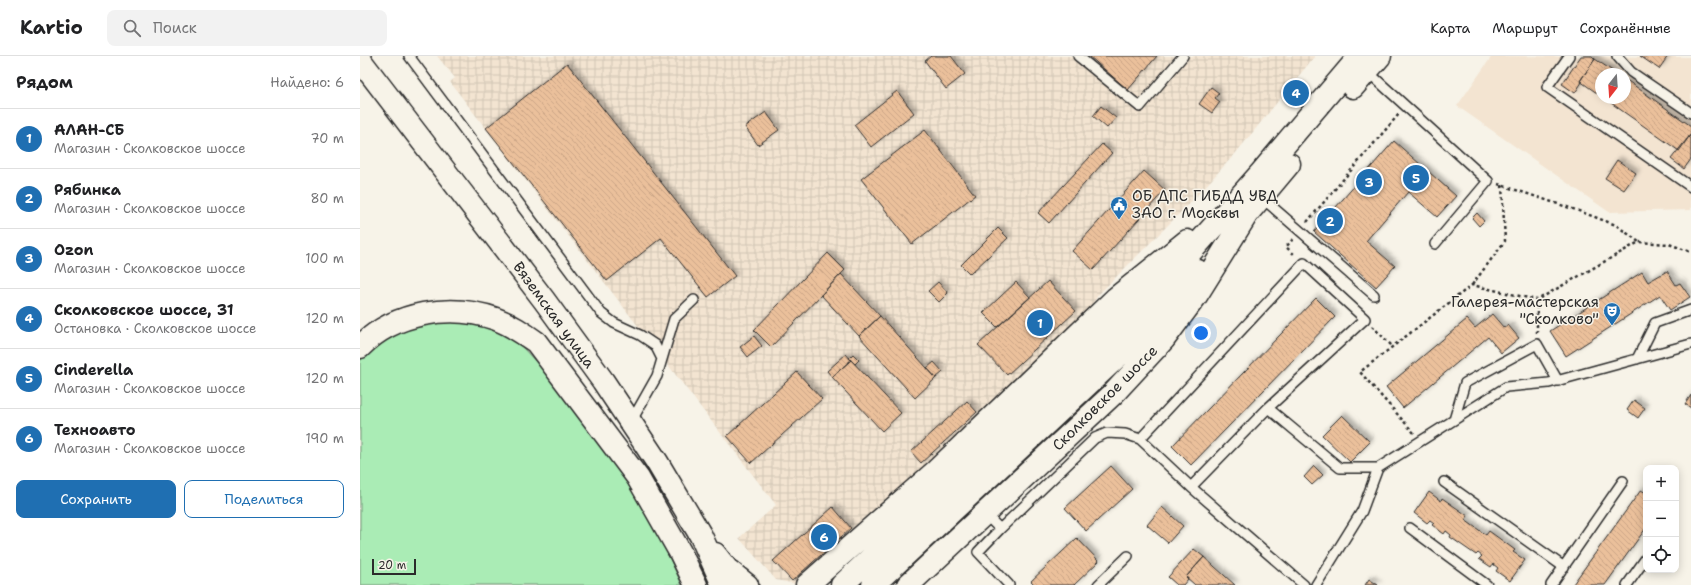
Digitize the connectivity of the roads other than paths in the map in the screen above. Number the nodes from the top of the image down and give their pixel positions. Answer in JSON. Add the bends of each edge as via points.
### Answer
{"nodes":[{"id":1,"x":409,"y":56,"type":"edge"},
{"id":2,"x":1078,"y":56,"type":"edge"},
{"id":3,"x":1183,"y":56,"type":"edge"},
{"id":4,"x":1569,"y":56,"type":"edge"},
{"id":5,"x":1617,"y":56,"type":"edge"},
{"id":6,"x":360,"y":60,"type":"edge"},
{"id":7,"x":1369,"y":61,"type":"edge"},
{"id":8,"x":1691,"y":113,"type":"edge"},
{"id":9,"x":1260,"y":174,"type":"junction"},
{"id":10,"x":1691,"y":187,"type":"edge"},
{"id":11,"x":1261,"y":197,"type":"junction"},
{"id":12,"x":1247,"y":214,"type":"junction"},
{"id":13,"x":1435,"y":244,"type":"dead end"},
{"id":14,"x":1374,"y":295,"type":"dead end"},
{"id":15,"x":694,"y":300,"type":"dead end"},
{"id":16,"x":1691,"y":310,"type":"edge"},
{"id":17,"x":1691,"y":344,"type":"edge"},
{"id":18,"x":360,"y":347,"type":"edge"},
{"id":19,"x":662,"y":359,"type":"junction"},
{"id":20,"x":1637,"y":359,"type":"junction"},
{"id":21,"x":1558,"y":380,"type":"junction"},
{"id":22,"x":1268,"y":408,"type":"junction"},
{"id":23,"x":1454,"y":420,"type":"junction"},
{"id":24,"x":631,"y":423,"type":"junction"},
{"id":25,"x":1140,"y":439,"type":"junction"},
{"id":26,"x":1378,"y":468,"type":"junction"},
{"id":27,"x":982,"y":469,"type":"junction"},
{"id":28,"x":1623,"y":481,"type":"dead end"},
{"id":29,"x":1444,"y":482,"type":"dead end"},
{"id":30,"x":1191,"y":487,"type":"junction"},
{"id":31,"x":984,"y":514,"type":"junction"},
{"id":32,"x":1410,"y":528,"type":"dead end"},
{"id":33,"x":1000,"y":529,"type":"junction"},
{"id":34,"x":701,"y":536,"type":"junction"},
{"id":35,"x":1128,"y":556,"type":"dead end"},
{"id":36,"x":1643,"y":562,"type":"edge"},
{"id":37,"x":1564,"y":567,"type":"junction"},
{"id":38,"x":696,"y":585,"type":"edge"},
{"id":39,"x":723,"y":585,"type":"edge"},
{"id":40,"x":747,"y":585,"type":"edge"},
{"id":41,"x":807,"y":585,"type":"edge"},
{"id":42,"x":842,"y":585,"type":"edge"},
{"id":43,"x":873,"y":585,"type":"edge"},
{"id":44,"x":908,"y":585,"type":"edge"},
{"id":45,"x":1009,"y":585,"type":"edge"},
{"id":46,"x":1098,"y":585,"type":"edge"},
{"id":47,"x":1304,"y":585,"type":"edge"},
{"id":48,"x":1316,"y":585,"type":"edge"},
{"id":49,"x":1487,"y":585,"type":"edge"},
{"id":50,"x":1551,"y":585,"type":"edge"},
{"id":51,"x":1627,"y":585,"type":"edge"}],
"edges":[{"from":1,"to":19,"type":"lane","via":[[601,313],[655,345]]},
{"from":2,"to":3,"type":"lane","via":[[1140,107]]},
{"from":4,"to":10,"type":"lane","via":[[1547,88]]},
{"from":5,"to":8,"type":"lane","via":[[1631,72]]},
{"from":6,"to":24,"type":"main road","name":"Вяземская улица","via":[[544,300]]},
{"from":7,"to":9,"type":"main road"},
{"from":7,"to":11,"type":"main road","name":"Сколковское шоссе"},
{"from":7,"to":13,"type":"lane","via":[[1406,106],[1488,181]]},
{"from":9,"to":27,"type":"main road","via":[[1181,263]]},
{"from":9,"to":41,"type":"main road","via":[[1192,236],[1116,298],[936,470]]},
{"from":11,"to":12,"type":"main road","name":"Сколковское шоссе"},
{"from":11,"to":14,"type":"lane"},
{"from":12,"to":27,"type":"main road","via":[[1183,289],[1131,344]]},
{"from":12,"to":31,"type":"main road","name":"Сколковское шоссе","via":[[1196,296],[1164,339],[1113,394]]},
{"from":15,"to":19,"type":"lane","via":[[674,319]]},
{"from":16,"to":20,"type":"lane","via":[[1655,324]]},
{"from":17,"to":20,"type":"lane"},
{"from":18,"to":38,"type":"main road","via":[[383,329],[404,319],[450,311],[496,319],[536,342],[638,478]]},
{"from":19,"to":24,"type":"lane","via":[[657,376]]},
{"from":20,"to":21,"type":"lane"},
{"from":21,"to":23,"type":"lane","via":[[1506,387]]},
{"from":21,"to":23,"type":"lane","via":[[1538,344],[1465,382]]},
{"from":22,"to":25,"type":"lane","via":[[1365,319],[1304,263]]},
{"from":22,"to":26,"type":"lane","via":[[1340,468]]},
{"from":22,"to":30,"type":"lane"},
{"from":23,"to":26,"type":"lane"},
{"from":24,"to":34,"type":"main road","name":"Вяземская улица"},
{"from":25,"to":30,"type":"lane"},
{"from":25,"to":33,"type":"lane","via":[[1125,434],[1107,433],[1095,438]]},
{"from":26,"to":48,"type":"lane","via":[[1362,511]]},
{"from":27,"to":42,"type":"main road"},
{"from":27,"to":43,"type":"main road"},
{"from":28,"to":37,"type":"lane"},
{"from":29,"to":37,"type":"lane"},
{"from":30,"to":47,"type":"lane"},
{"from":31,"to":33,"type":"lane"},
{"from":31,"to":44,"type":"main road","name":"Сколковское шоссе"},
{"from":32,"to":49,"type":"lane"},
{"from":33,"to":45,"type":"lane","via":[[978,552]]},
{"from":34,"to":39,"type":"main road","name":"Вяземская улица"},
{"from":34,"to":40,"type":"main road","via":[[727,569]]},
{"from":35,"to":46,"type":"lane"},
{"from":36,"to":51,"type":"lane"},
{"from":37,"to":50,"type":"lane"}]}
